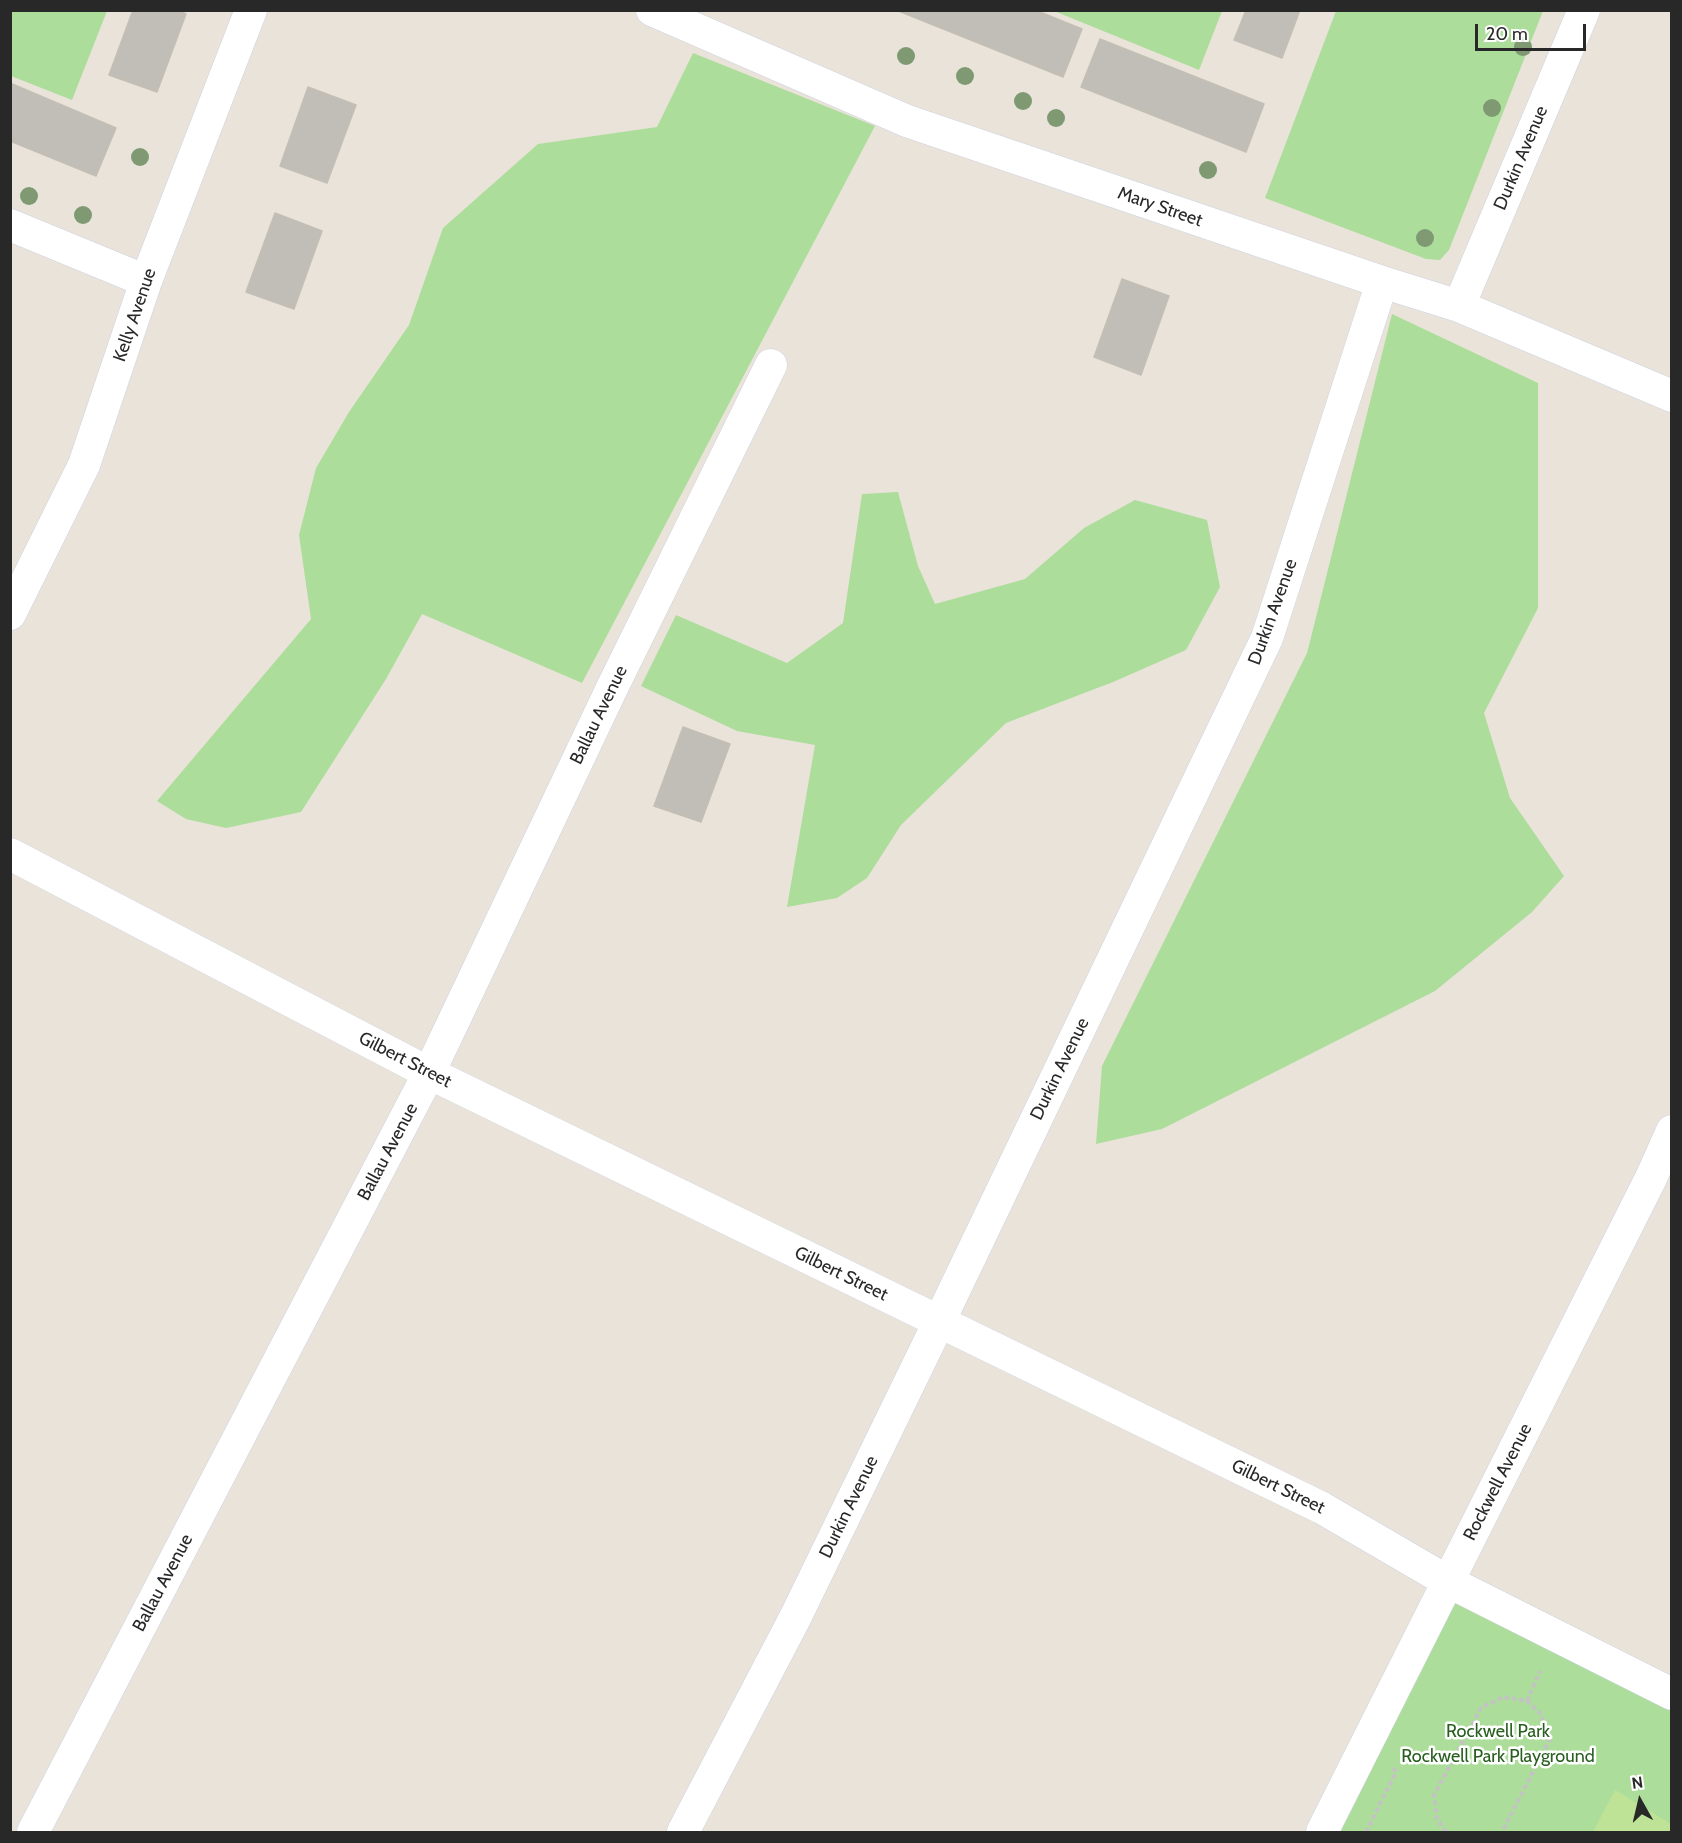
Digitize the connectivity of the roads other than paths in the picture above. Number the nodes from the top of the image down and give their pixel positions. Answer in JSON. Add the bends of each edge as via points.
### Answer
{"nodes":[{"id":1,"x":251,"y":10,"type":"edge"},
{"id":2,"x":652,"y":10,"type":"edge"},
{"id":3,"x":1584,"y":10,"type":"edge"},
{"id":4,"x":10,"y":225,"type":"edge"},
{"id":5,"x":146,"y":281,"type":"junction"},
{"id":6,"x":1382,"y":282,"type":"junction"},
{"id":7,"x":1459,"y":306,"type":"junction"},
{"id":8,"x":771,"y":365,"type":"dead end"},
{"id":9,"x":1671,"y":396,"type":"edge"},
{"id":10,"x":10,"y":614,"type":"edge"},
{"id":11,"x":10,"y":854,"type":"edge"},
{"id":12,"x":429,"y":1073,"type":"junction"},
{"id":13,"x":1671,"y":1131,"type":"edge"},
{"id":14,"x":939,"y":1322,"type":"junction"},
{"id":15,"x":1447,"y":1581,"type":"junction"},
{"id":16,"x":1671,"y":1694,"type":"edge"},
{"id":17,"x":33,"y":1833,"type":"edge"},
{"id":18,"x":683,"y":1833,"type":"edge"},
{"id":19,"x":1322,"y":1833,"type":"edge"}],
"edges":[{"from":1,"to":5,"type":"street","name":"Kelly Avenue"},
{"from":2,"to":6,"type":"street","name":"Mary Street","via":[[907,121]]},
{"from":3,"to":7,"type":"street","name":"Durkin Avenue"},
{"from":4,"to":5,"type":"street"},
{"from":5,"to":10,"type":"street","name":"Kelly Avenue","via":[[84,465]]},
{"from":6,"to":7,"type":"street","name":"Mary Street"},
{"from":6,"to":14,"type":"street","name":"Durkin Avenue","via":[[1267,638]]},
{"from":7,"to":9,"type":"street","name":"Mary Street"},
{"from":8,"to":12,"type":"street","name":"Ballau Avenue"},
{"from":11,"to":12,"type":"street","name":"Gilbert Street"},
{"from":12,"to":14,"type":"street","name":"Gilbert Street"},
{"from":12,"to":17,"type":"street","name":"Ballau Avenue"},
{"from":13,"to":15,"type":"street","name":"Rockwell Avenue","via":[[1651,1178]]},
{"from":14,"to":15,"type":"street","name":"Gilbert Street","via":[[1322,1508]]},
{"from":14,"to":18,"type":"street","name":"Durkin Avenue","via":[[795,1618]]},
{"from":15,"to":16,"type":"street","name":"Gilbert Street"},
{"from":15,"to":19,"type":"street","name":"Rockwell Avenue"}]}
